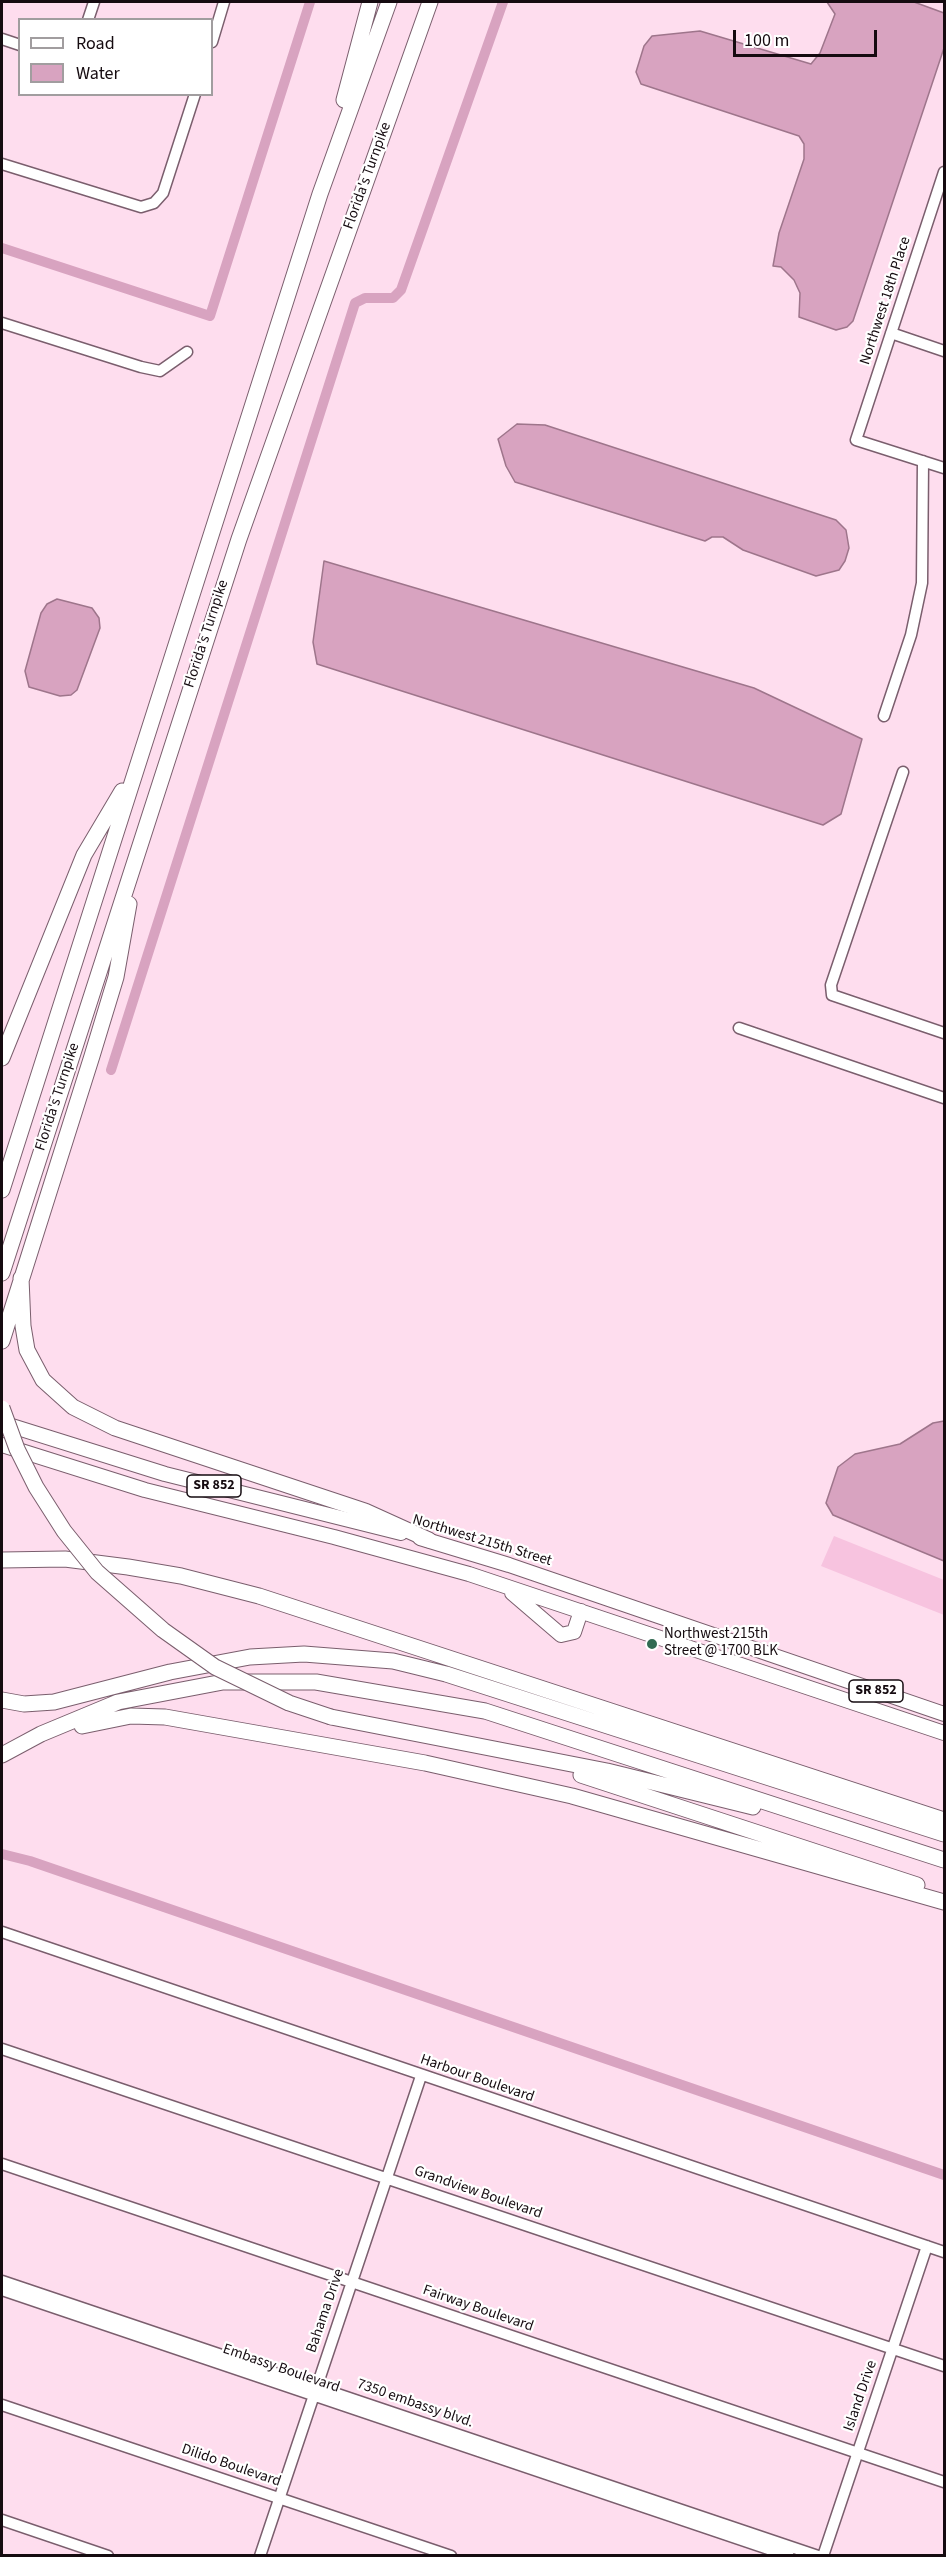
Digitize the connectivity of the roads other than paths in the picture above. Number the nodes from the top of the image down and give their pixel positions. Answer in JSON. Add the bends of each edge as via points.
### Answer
{"nodes":[{"id":1,"x":94,"y":2,"type":"edge"},
{"id":2,"x":224,"y":2,"type":"edge"},
{"id":3,"x":370,"y":2,"type":"edge"},
{"id":4,"x":389,"y":2,"type":"edge"},
{"id":5,"x":430,"y":2,"type":"edge"},
{"id":6,"x":89,"y":18,"type":"edge"},
{"id":7,"x":2,"y":39,"type":"edge"},
{"id":8,"x":213,"y":39,"type":"edge"},
{"id":9,"x":18,"y":44,"type":"edge"},
{"id":10,"x":194,"y":96,"type":"edge"},
{"id":11,"x":2,"y":164,"type":"edge"},
{"id":12,"x":945,"y":172,"type":"edge"},
{"id":13,"x":320,"y":194,"type":"junction"},
{"id":14,"x":2,"y":323,"type":"edge"},
{"id":15,"x":891,"y":333,"type":"junction"},
{"id":16,"x":945,"y":351,"type":"edge"},
{"id":17,"x":187,"y":352,"type":"dead end"},
{"id":18,"x":923,"y":461,"type":"junction"},
{"id":19,"x":945,"y":468,"type":"edge"},
{"id":20,"x":884,"y":716,"type":"dead end"},
{"id":21,"x":135,"y":771,"type":"junction"},
{"id":22,"x":903,"y":772,"type":"dead end"},
{"id":23,"x":141,"y":842,"type":"junction"},
{"id":24,"x":739,"y":1028,"type":"dead end"},
{"id":25,"x":945,"y":1034,"type":"edge"},
{"id":26,"x":4,"y":1052,"type":"edge"},
{"id":27,"x":945,"y":1098,"type":"edge"},
{"id":28,"x":2,"y":1190,"type":"edge"},
{"id":29,"x":2,"y":1273,"type":"edge"},
{"id":30,"x":21,"y":1278,"type":"junction"},
{"id":31,"x":2,"y":1341,"type":"edge"},
{"id":32,"x":2,"y":1408,"type":"edge"},
{"id":33,"x":2,"y":1423,"type":"edge"},
{"id":34,"x":2,"y":1445,"type":"edge"},
{"id":35,"x":429,"y":1540,"type":"junction"},
{"id":36,"x":2,"y":1560,"type":"edge"},
{"id":37,"x":504,"y":1586,"type":"junction"},
{"id":38,"x":581,"y":1611,"type":"junction"},
{"id":39,"x":2,"y":1700,"type":"edge"},
{"id":40,"x":945,"y":1714,"type":"edge"},
{"id":41,"x":945,"y":1733,"type":"edge"},
{"id":42,"x":500,"y":1752,"type":"junction"},
{"id":43,"x":2,"y":1755,"type":"edge"},
{"id":44,"x":2,"y":1765,"type":"edge"},
{"id":45,"x":945,"y":1820,"type":"edge"},
{"id":46,"x":849,"y":1829,"type":"junction"},
{"id":47,"x":945,"y":1833,"type":"edge"},
{"id":48,"x":945,"y":1860,"type":"edge"},
{"id":49,"x":945,"y":1894,"type":"edge"},
{"id":50,"x":945,"y":1902,"type":"edge"},
{"id":51,"x":2,"y":1932,"type":"edge"},
{"id":52,"x":2,"y":2049,"type":"edge"},
{"id":53,"x":421,"y":2076,"type":"junction"},
{"id":54,"x":2,"y":2164,"type":"edge"},
{"id":55,"x":388,"y":2179,"type":"junction"},
{"id":56,"x":927,"y":2246,"type":"junction"},
{"id":57,"x":945,"y":2252,"type":"edge"},
{"id":58,"x":2,"y":2281,"type":"edge"},
{"id":59,"x":352,"y":2282,"type":"junction"},
{"id":60,"x":2,"y":2290,"type":"edge"},
{"id":61,"x":893,"y":2349,"type":"junction"},
{"id":62,"x":945,"y":2366,"type":"edge"},
{"id":63,"x":315,"y":2391,"type":"junction"},
{"id":64,"x":2,"y":2405,"type":"edge"},
{"id":65,"x":857,"y":2453,"type":"junction"},
{"id":66,"x":945,"y":2482,"type":"edge"},
{"id":67,"x":279,"y":2498,"type":"junction"},
{"id":68,"x":2,"y":2520,"type":"edge"},
{"id":69,"x":108,"y":2556,"type":"edge"},
{"id":70,"x":260,"y":2556,"type":"edge"},
{"id":71,"x":451,"y":2556,"type":"edge"},
{"id":72,"x":789,"y":2556,"type":"edge"},
{"id":73,"x":818,"y":2556,"type":"edge"},
{"id":74,"x":823,"y":2556,"type":"edge"}],
"edges":[{"from":1,"to":6,"type":"street"},
{"from":2,"to":8,"type":"street"},
{"from":3,"to":13,"type":"highway"},
{"from":4,"to":13,"type":"highway","name":"Florida's Turnpike"},
{"from":5,"to":23,"type":"highway","name":"Florida's Turnpike","via":[[239,539]]},
{"from":7,"to":9,"type":"street"},
{"from":10,"to":11,"type":"street","via":[[163,193],[154,204],[141,207]]},
{"from":12,"to":15,"type":"street","name":"Northwest 18th Place"},
{"from":13,"to":21,"type":"highway","name":"Florida's Turnpike"},
{"from":14,"to":17,"type":"street","via":[[160,371]]},
{"from":15,"to":16,"type":"street"},
{"from":15,"to":18,"type":"street","name":"Northwest 18th Place","via":[[856,440]]},
{"from":18,"to":19,"type":"street"},
{"from":18,"to":20,"type":"street","via":[[922,583],[911,636]]},
{"from":21,"to":26,"type":"highway","via":[[84,855]]},
{"from":21,"to":28,"type":"highway","name":"Florida's Turnpike"},
{"from":22,"to":25,"type":"street","via":[[831,985],[832,995]]},
{"from":23,"to":29,"type":"highway","name":"Florida's Turnpike"},
{"from":23,"to":30,"type":"highway","via":[[116,977]]},
{"from":24,"to":27,"type":"street"},
{"from":30,"to":31,"type":"highway"},
{"from":30,"to":35,"type":"highway","via":[[27,1350],[43,1380],[73,1407],[115,1428],[365,1511]]},
{"from":32,"to":42,"type":"highway","bridge":true,"via":[[36,1487],[97,1572],[163,1630],[215,1667],[289,1703],[331,1718]]},
{"from":33,"to":35,"type":"main road","name":"Northwest 215th Street","number":"SR 852","via":[[165,1473]]},
{"from":34,"to":37,"type":"main road","number":"SR 852","via":[[145,1490],[392,1552]]},
{"from":35,"to":40,"type":"main road","name":"Northwest 215th Street","number":"SR 852"},
{"from":36,"to":45,"type":"highway","via":[[65,1559],[128,1567],[259,1596]]},
{"from":37,"to":38,"type":"main road","number":"SR 852"},
{"from":37,"to":38,"type":"main road","via":[[561,1635],[574,1632]]},
{"from":38,"to":41,"type":"main road","number":"SR 852"},
{"from":39,"to":47,"type":"highway","via":[[24,1704],[54,1702],[170,1672],[250,1657],[304,1654],[393,1661],[465,1680]]},
{"from":42,"to":46,"type":"highway","via":[[607,1771],[806,1823]]},
{"from":42,"to":49,"type":"highway"},
{"from":43,"to":46,"type":"highway","via":[[118,1702],[223,1682],[316,1682],[485,1711]]},
{"from":44,"to":50,"type":"highway","via":[[39,1744],[97,1721],[165,1717],[425,1763],[572,1796]]},
{"from":46,"to":48,"type":"highway"},
{"from":51,"to":53,"type":"street","name":"Harbour Boulevard"},
{"from":52,"to":55,"type":"street","name":"Grandview Boulevard"},
{"from":53,"to":55,"type":"street","name":"Bahama Drive"},
{"from":53,"to":56,"type":"street","name":"Harbour Boulevard"},
{"from":54,"to":59,"type":"street","name":"Fairway Boulevard"},
{"from":55,"to":59,"type":"street","name":"Bahama Drive"},
{"from":55,"to":61,"type":"street","name":"Grandview Boulevard"},
{"from":56,"to":57,"type":"street","name":"Harbour Boulevard"},
{"from":56,"to":61,"type":"street","name":"Island Drive"},
{"from":58,"to":63,"type":"street","name":"7350 embassy blvd."},
{"from":59,"to":63,"type":"street","name":"Bahama Drive"},
{"from":59,"to":65,"type":"street","name":"Fairway Boulevard"},
{"from":60,"to":63,"type":"street","name":"Embassy Boulevard"},
{"from":61,"to":62,"type":"street","name":"Grandview Boulevard"},
{"from":61,"to":65,"type":"street","name":"Island Drive"},
{"from":63,"to":67,"type":"street","name":"Bahama Drive"},
{"from":63,"to":72,"type":"street","name":"Embassy Boulevard"},
{"from":63,"to":73,"type":"street","name":"7350 embassy blvd."},
{"from":64,"to":67,"type":"street","name":"Dilido Boulevard"},
{"from":65,"to":66,"type":"street","name":"Fairway Boulevard"},
{"from":65,"to":74,"type":"street","name":"Island Drive"},
{"from":67,"to":70,"type":"street","name":"Bahama Drive"},
{"from":67,"to":71,"type":"street","name":"Dilido Boulevard"},
{"from":68,"to":69,"type":"street"}]}
